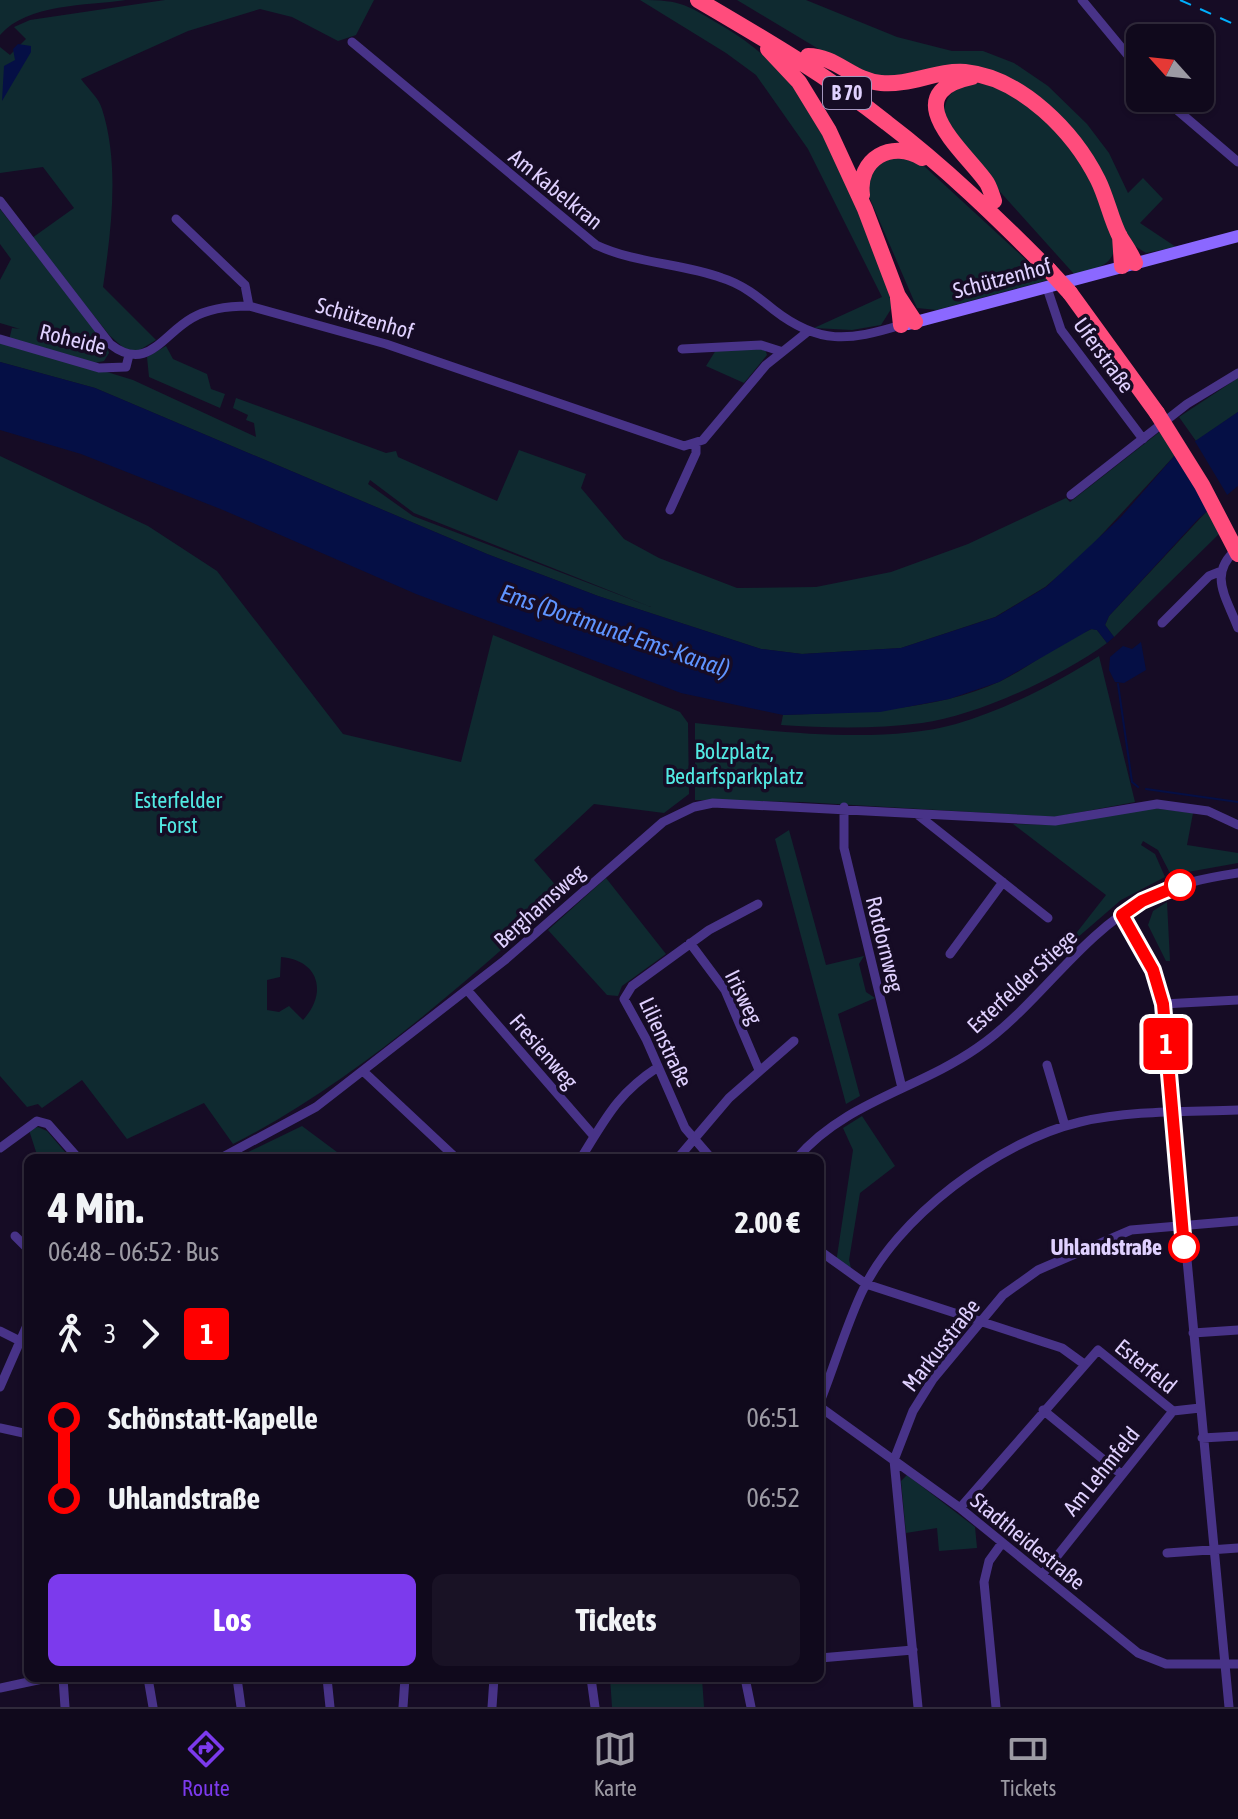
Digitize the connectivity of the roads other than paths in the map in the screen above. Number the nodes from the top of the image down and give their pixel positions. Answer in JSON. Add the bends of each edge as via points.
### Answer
{"nodes":[{"id":1,"x":698,"y":0,"type":"edge"},
{"id":2,"x":716,"y":0,"type":"edge"},
{"id":3,"x":1082,"y":0,"type":"edge"},
{"id":4,"x":748,"y":29,"type":"junction"},
{"id":5,"x":352,"y":42,"type":"dead end"},
{"id":6,"x":1126,"y":53,"type":"edge"},
{"id":7,"x":808,"y":56,"type":"junction"},
{"id":8,"x":985,"y":77,"type":"junction"},
{"id":9,"x":1179,"y":112,"type":"edge"},
{"id":10,"x":1238,"y":162,"type":"edge"},
{"id":11,"x":939,"y":166,"type":"junction"},
{"id":12,"x":0,"y":201,"type":"edge"},
{"id":13,"x":994,"y":201,"type":"junction"},
{"id":14,"x":865,"y":209,"type":"junction"},
{"id":15,"x":176,"y":219,"type":"dead end"},
{"id":16,"x":1238,"y":236,"type":"edge"},
{"id":17,"x":1128,"y":265,"type":"junction"},
{"id":18,"x":1055,"y":268,"type":"junction"},
{"id":19,"x":1047,"y":288,"type":"junction"},
{"id":20,"x":249,"y":306,"type":"junction"},
{"id":21,"x":908,"y":324,"type":"junction"},
{"id":22,"x":806,"y":333,"type":"junction"},
{"id":23,"x":0,"y":339,"type":"edge"},
{"id":24,"x":682,"y":349,"type":"dead end"},
{"id":25,"x":780,"y":351,"type":"junction"},
{"id":26,"x":129,"y":355,"type":"junction"},
{"id":27,"x":1238,"y":373,"type":"edge"},
{"id":28,"x":1160,"y":410,"type":"junction"},
{"id":29,"x":1143,"y":439,"type":"junction"},
{"id":30,"x":696,"y":444,"type":"junction"},
{"id":31,"x":1071,"y":495,"type":"dead end"},
{"id":32,"x":670,"y":510,"type":"dead end"},
{"id":33,"x":1238,"y":535,"type":"edge"},
{"id":34,"x":1238,"y":548,"type":"edge"},
{"id":35,"x":1238,"y":554,"type":"edge"},
{"id":36,"x":1219,"y":572,"type":"junction"},
{"id":37,"x":1162,"y":623,"type":"dead end"},
{"id":38,"x":1238,"y":628,"type":"edge"},
{"id":39,"x":844,"y":807,"type":"junction"},
{"id":40,"x":918,"y":815,"type":"junction"},
{"id":41,"x":1238,"y":824,"type":"edge"},
{"id":42,"x":1238,"y":873,"type":"edge"},
{"id":43,"x":1003,"y":882,"type":"junction"},
{"id":44,"x":758,"y":904,"type":"dead end"},
{"id":45,"x":1122,"y":915,"type":"junction"},
{"id":46,"x":1048,"y":918,"type":"dead end"},
{"id":47,"x":690,"y":943,"type":"junction"},
{"id":48,"x":950,"y":954,"type":"dead end"},
{"id":49,"x":468,"y":991,"type":"junction"},
{"id":50,"x":1238,"y":1000,"type":"edge"},
{"id":51,"x":1163,"y":1004,"type":"junction"},
{"id":52,"x":794,"y":1041,"type":"dead end"},
{"id":53,"x":1047,"y":1065,"type":"dead end"},
{"id":54,"x":658,"y":1067,"type":"junction"},
{"id":55,"x":759,"y":1070,"type":"junction"},
{"id":56,"x":363,"y":1071,"type":"junction"},
{"id":57,"x":902,"y":1088,"type":"junction"},
{"id":58,"x":1238,"y":1110,"type":"edge"},
{"id":59,"x":1171,"y":1112,"type":"junction"},
{"id":60,"x":1065,"y":1126,"type":"junction"},
{"id":61,"x":593,"y":1135,"type":"junction"},
{"id":62,"x":693,"y":1140,"type":"junction"},
{"id":63,"x":0,"y":1148,"type":"edge"},
{"id":64,"x":74,"y":1154,"type":"edge"},
{"id":65,"x":229,"y":1154,"type":"edge"},
{"id":66,"x":452,"y":1154,"type":"edge"},
{"id":67,"x":583,"y":1154,"type":"edge"},
{"id":68,"x":681,"y":1154,"type":"edge"},
{"id":69,"x":707,"y":1154,"type":"edge"},
{"id":70,"x":801,"y":1154,"type":"edge"},
{"id":71,"x":1238,"y":1221,"type":"edge"},
{"id":72,"x":1182,"y":1224,"type":"junction"},
{"id":73,"x":15,"y":1236,"type":"dead end"},
{"id":74,"x":24,"y":1245,"type":"edge"},
{"id":75,"x":824,"y":1254,"type":"edge"},
{"id":76,"x":866,"y":1284,"type":"junction"},
{"id":77,"x":979,"y":1323,"type":"junction"},
{"id":78,"x":24,"y":1330,"type":"edge"},
{"id":79,"x":1238,"y":1330,"type":"edge"},
{"id":80,"x":0,"y":1331,"type":"edge"},
{"id":81,"x":1193,"y":1333,"type":"junction"},
{"id":82,"x":18,"y":1340,"type":"junction"},
{"id":83,"x":1084,"y":1364,"type":"junction"},
{"id":84,"x":0,"y":1387,"type":"edge"},
{"id":85,"x":824,"y":1394,"type":"edge"},
{"id":86,"x":824,"y":1408,"type":"edge"},
{"id":87,"x":1200,"y":1408,"type":"junction"},
{"id":88,"x":1043,"y":1410,"type":"junction"},
{"id":89,"x":1173,"y":1411,"type":"junction"},
{"id":90,"x":0,"y":1428,"type":"edge"},
{"id":91,"x":24,"y":1433,"type":"edge"},
{"id":92,"x":1238,"y":1436,"type":"edge"},
{"id":93,"x":1202,"y":1438,"type":"junction"},
{"id":94,"x":894,"y":1460,"type":"junction"},
{"id":95,"x":1121,"y":1474,"type":"junction"},
{"id":96,"x":960,"y":1508,"type":"junction"},
{"id":97,"x":1002,"y":1543,"type":"junction"},
{"id":98,"x":1238,"y":1548,"type":"edge"},
{"id":99,"x":1214,"y":1550,"type":"junction"},
{"id":100,"x":1167,"y":1553,"type":"dead end"},
{"id":101,"x":1042,"y":1575,"type":"junction"},
{"id":102,"x":913,"y":1650,"type":"junction"},
{"id":103,"x":824,"y":1658,"type":"edge"},
{"id":104,"x":1225,"y":1663,"type":"junction"},
{"id":105,"x":1238,"y":1664,"type":"edge"},
{"id":106,"x":28,"y":1682,"type":"edge"},
{"id":107,"x":63,"y":1682,"type":"edge"},
{"id":108,"x":149,"y":1682,"type":"edge"},
{"id":109,"x":238,"y":1682,"type":"edge"},
{"id":110,"x":327,"y":1682,"type":"edge"},
{"id":111,"x":405,"y":1682,"type":"edge"},
{"id":112,"x":494,"y":1682,"type":"edge"},
{"id":113,"x":592,"y":1682,"type":"edge"},
{"id":114,"x":746,"y":1682,"type":"edge"},
{"id":115,"x":0,"y":1688,"type":"edge"},
{"id":116,"x":65,"y":1707,"type":"edge"},
{"id":117,"x":153,"y":1707,"type":"edge"},
{"id":118,"x":241,"y":1707,"type":"edge"},
{"id":119,"x":330,"y":1707,"type":"edge"},
{"id":120,"x":403,"y":1707,"type":"edge"},
{"id":121,"x":492,"y":1707,"type":"edge"},
{"id":122,"x":595,"y":1707,"type":"edge"},
{"id":123,"x":751,"y":1707,"type":"edge"},
{"id":124,"x":918,"y":1707,"type":"edge"},
{"id":125,"x":996,"y":1707,"type":"edge"},
{"id":126,"x":1229,"y":1707,"type":"edge"}],
"edges":[{"from":1,"to":4,"type":"highway","number":"B 70"},
{"from":2,"to":7,"type":"highway","number":"B 70"},
{"from":3,"to":6,"type":"street"},
{"from":4,"to":11,"type":"highway","number":"B 70","via":[[852,97]]},
{"from":4,"to":14,"type":"highway","via":[[813,103]]},
{"from":5,"to":22,"type":"street","name":"Am Kabelkran","via":[[596,245],[626,257],[724,278]]},
{"from":7,"to":8,"type":"highway","via":[[824,56],[849,73],[882,83],[948,72]]},
{"from":7,"to":13,"type":"highway","number":"B 70","via":[[892,115]]},
{"from":8,"to":13,"type":"highway","via":[[948,86],[938,107],[947,138],[988,184]]},
{"from":8,"to":17,"type":"highway","via":[[1020,95],[1072,139],[1099,182]]},
{"from":9,"to":10,"type":"street"},
{"from":11,"to":14,"type":"highway","via":[[904,151],[882,153],[868,164],[862,178]]},
{"from":11,"to":18,"type":"highway","number":"B 70"},
{"from":12,"to":26,"type":"street","via":[[110,344]]},
{"from":13,"to":18,"type":"highway","number":"B 70"},
{"from":14,"to":21,"type":"highway"},
{"from":15,"to":20,"type":"street","via":[[245,285]]},
{"from":16,"to":17,"type":"street","name":"Schützenhof"},
{"from":17,"to":19,"type":"street","name":"Schützenhof"},
{"from":18,"to":28,"type":"highway","number":"B 70"},
{"from":19,"to":21,"type":"street","name":"Schützenhof"},
{"from":19,"to":29,"type":"street","name":"Uferstraße","via":[[1061,330]]},
{"from":20,"to":26,"type":"street","name":"Schützenhof","via":[[226,306],[192,318],[147,353]]},
{"from":20,"to":30,"type":"street","name":"Schützenhof","via":[[386,344],[676,444]]},
{"from":21,"to":22,"type":"street","name":"Schützenhof","via":[[845,338]]},
{"from":22,"to":25,"type":"street"},
{"from":23,"to":26,"type":"street","name":"Roheide","via":[[99,368],[126,367]]},
{"from":24,"to":25,"type":"street","via":[[761,345]]},
{"from":25,"to":30,"type":"street"},
{"from":27,"to":29,"type":"street","via":[[1195,398]]},
{"from":28,"to":33,"type":"highway","number":"B 70"},
{"from":28,"to":35,"type":"highway","number":"B 70","bridge":true},
{"from":29,"to":31,"type":"street"},
{"from":30,"to":32,"type":"street"},
{"from":34,"to":36,"type":"street"},
{"from":36,"to":37,"type":"street"},
{"from":36,"to":38,"type":"street"},
{"from":39,"to":40,"type":"street","name":"Berghamsweg"},
{"from":39,"to":49,"type":"street","name":"Berghamsweg","via":[[713,803],[678,813]]},
{"from":39,"to":57,"type":"street","name":"Rotdornweg","via":[[844,848]]},
{"from":40,"to":41,"type":"street","name":"Berghamsweg","via":[[1055,821],[1157,804],[1218,813]]},
{"from":40,"to":43,"type":"street"},
{"from":42,"to":45,"type":"street","name":"Esterfelder Stiege","via":[[1164,890]]},
{"from":43,"to":46,"type":"street"},
{"from":43,"to":48,"type":"street"},
{"from":44,"to":47,"type":"street","name":"Lilienstraße"},
{"from":45,"to":51,"type":"street","via":[[1153,970]]},
{"from":45,"to":57,"type":"street","name":"Esterfelder Stiege","via":[[984,1043]]},
{"from":47,"to":54,"type":"street","name":"Lilienstraße","via":[[626,991],[627,1008]]},
{"from":47,"to":55,"type":"street","name":"Irisweg","via":[[725,990]]},
{"from":49,"to":56,"type":"street","name":"Berghamsweg"},
{"from":49,"to":61,"type":"street","name":"Fresienweg"},
{"from":50,"to":51,"type":"street"},
{"from":51,"to":59,"type":"street"},
{"from":52,"to":55,"type":"street"},
{"from":53,"to":60,"type":"street"},
{"from":54,"to":61,"type":"street","via":[[614,1104]]},
{"from":54,"to":62,"type":"street","name":"Lilienstraße"},
{"from":55,"to":62,"type":"street"},
{"from":56,"to":65,"type":"street","name":"Berghamsweg","via":[[288,1125]]},
{"from":56,"to":66,"type":"street"},
{"from":57,"to":70,"type":"street","name":"Esterfelder Stiege","via":[[829,1126]]},
{"from":58,"to":59,"type":"street"},
{"from":59,"to":60,"type":"street"},
{"from":59,"to":72,"type":"street"},
{"from":60,"to":76,"type":"street","via":[[989,1162],[946,1191],[914,1218]]},
{"from":61,"to":67,"type":"street"},
{"from":62,"to":68,"type":"street"},
{"from":62,"to":69,"type":"street","name":"Lilienstraße"},
{"from":63,"to":64,"type":"street","via":[[37,1121],[48,1124]]},
{"from":71,"to":72,"type":"street","name":"Markusstraße"},
{"from":72,"to":77,"type":"street","name":"Markusstraße","via":[[1131,1230],[1074,1252],[1019,1282]]},
{"from":72,"to":81,"type":"street"},
{"from":73,"to":74,"type":"street"},
{"from":75,"to":76,"type":"street"},
{"from":76,"to":77,"type":"street"},
{"from":76,"to":85,"type":"street"},
{"from":77,"to":83,"type":"street","via":[[1062,1348]]},
{"from":77,"to":94,"type":"street","name":"Markusstraße","via":[[913,1411]]},
{"from":78,"to":82,"type":"street"},
{"from":79,"to":81,"type":"street"},
{"from":80,"to":82,"type":"street"},
{"from":81,"to":87,"type":"street"},
{"from":82,"to":84,"type":"street"},
{"from":83,"to":88,"type":"street"},
{"from":83,"to":89,"type":"street","name":"Esterfeld","via":[[1098,1350]]},
{"from":86,"to":94,"type":"street","name":"Stadtheidestraße"},
{"from":87,"to":89,"type":"street"},
{"from":87,"to":93,"type":"street"},
{"from":88,"to":95,"type":"street"},
{"from":88,"to":96,"type":"street"},
{"from":89,"to":95,"type":"street","name":"Am Lehmfeld"},
{"from":90,"to":91,"type":"street"},
{"from":92,"to":93,"type":"street"},
{"from":93,"to":99,"type":"street"},
{"from":94,"to":96,"type":"street","name":"Stadtheidestraße"},
{"from":94,"to":102,"type":"street","name":"Markusstraße"},
{"from":95,"to":101,"type":"street","name":"Am Lehmfeld"},
{"from":96,"to":97,"type":"street","name":"Stadtheidestraße"},
{"from":97,"to":101,"type":"street","name":"Stadtheidestraße"},
{"from":97,"to":125,"type":"street","via":[[989,1561],[984,1582]]},
{"from":98,"to":99,"type":"street"},
{"from":99,"to":100,"type":"street"},
{"from":99,"to":104,"type":"street"},
{"from":101,"to":104,"type":"street","name":"Stadtheidestraße","via":[[1149,1659],[1181,1665]]},
{"from":102,"to":103,"type":"street"},
{"from":102,"to":124,"type":"street","name":"Markusstraße"},
{"from":104,"to":105,"type":"street","name":"Stadtheidestraße"},
{"from":104,"to":126,"type":"street"},
{"from":106,"to":115,"type":"street"},
{"from":107,"to":116,"type":"street"},
{"from":108,"to":117,"type":"street"},
{"from":109,"to":118,"type":"street"},
{"from":110,"to":119,"type":"street"},
{"from":111,"to":120,"type":"street"},
{"from":112,"to":121,"type":"street"},
{"from":113,"to":122,"type":"street"},
{"from":114,"to":123,"type":"street"}]}
